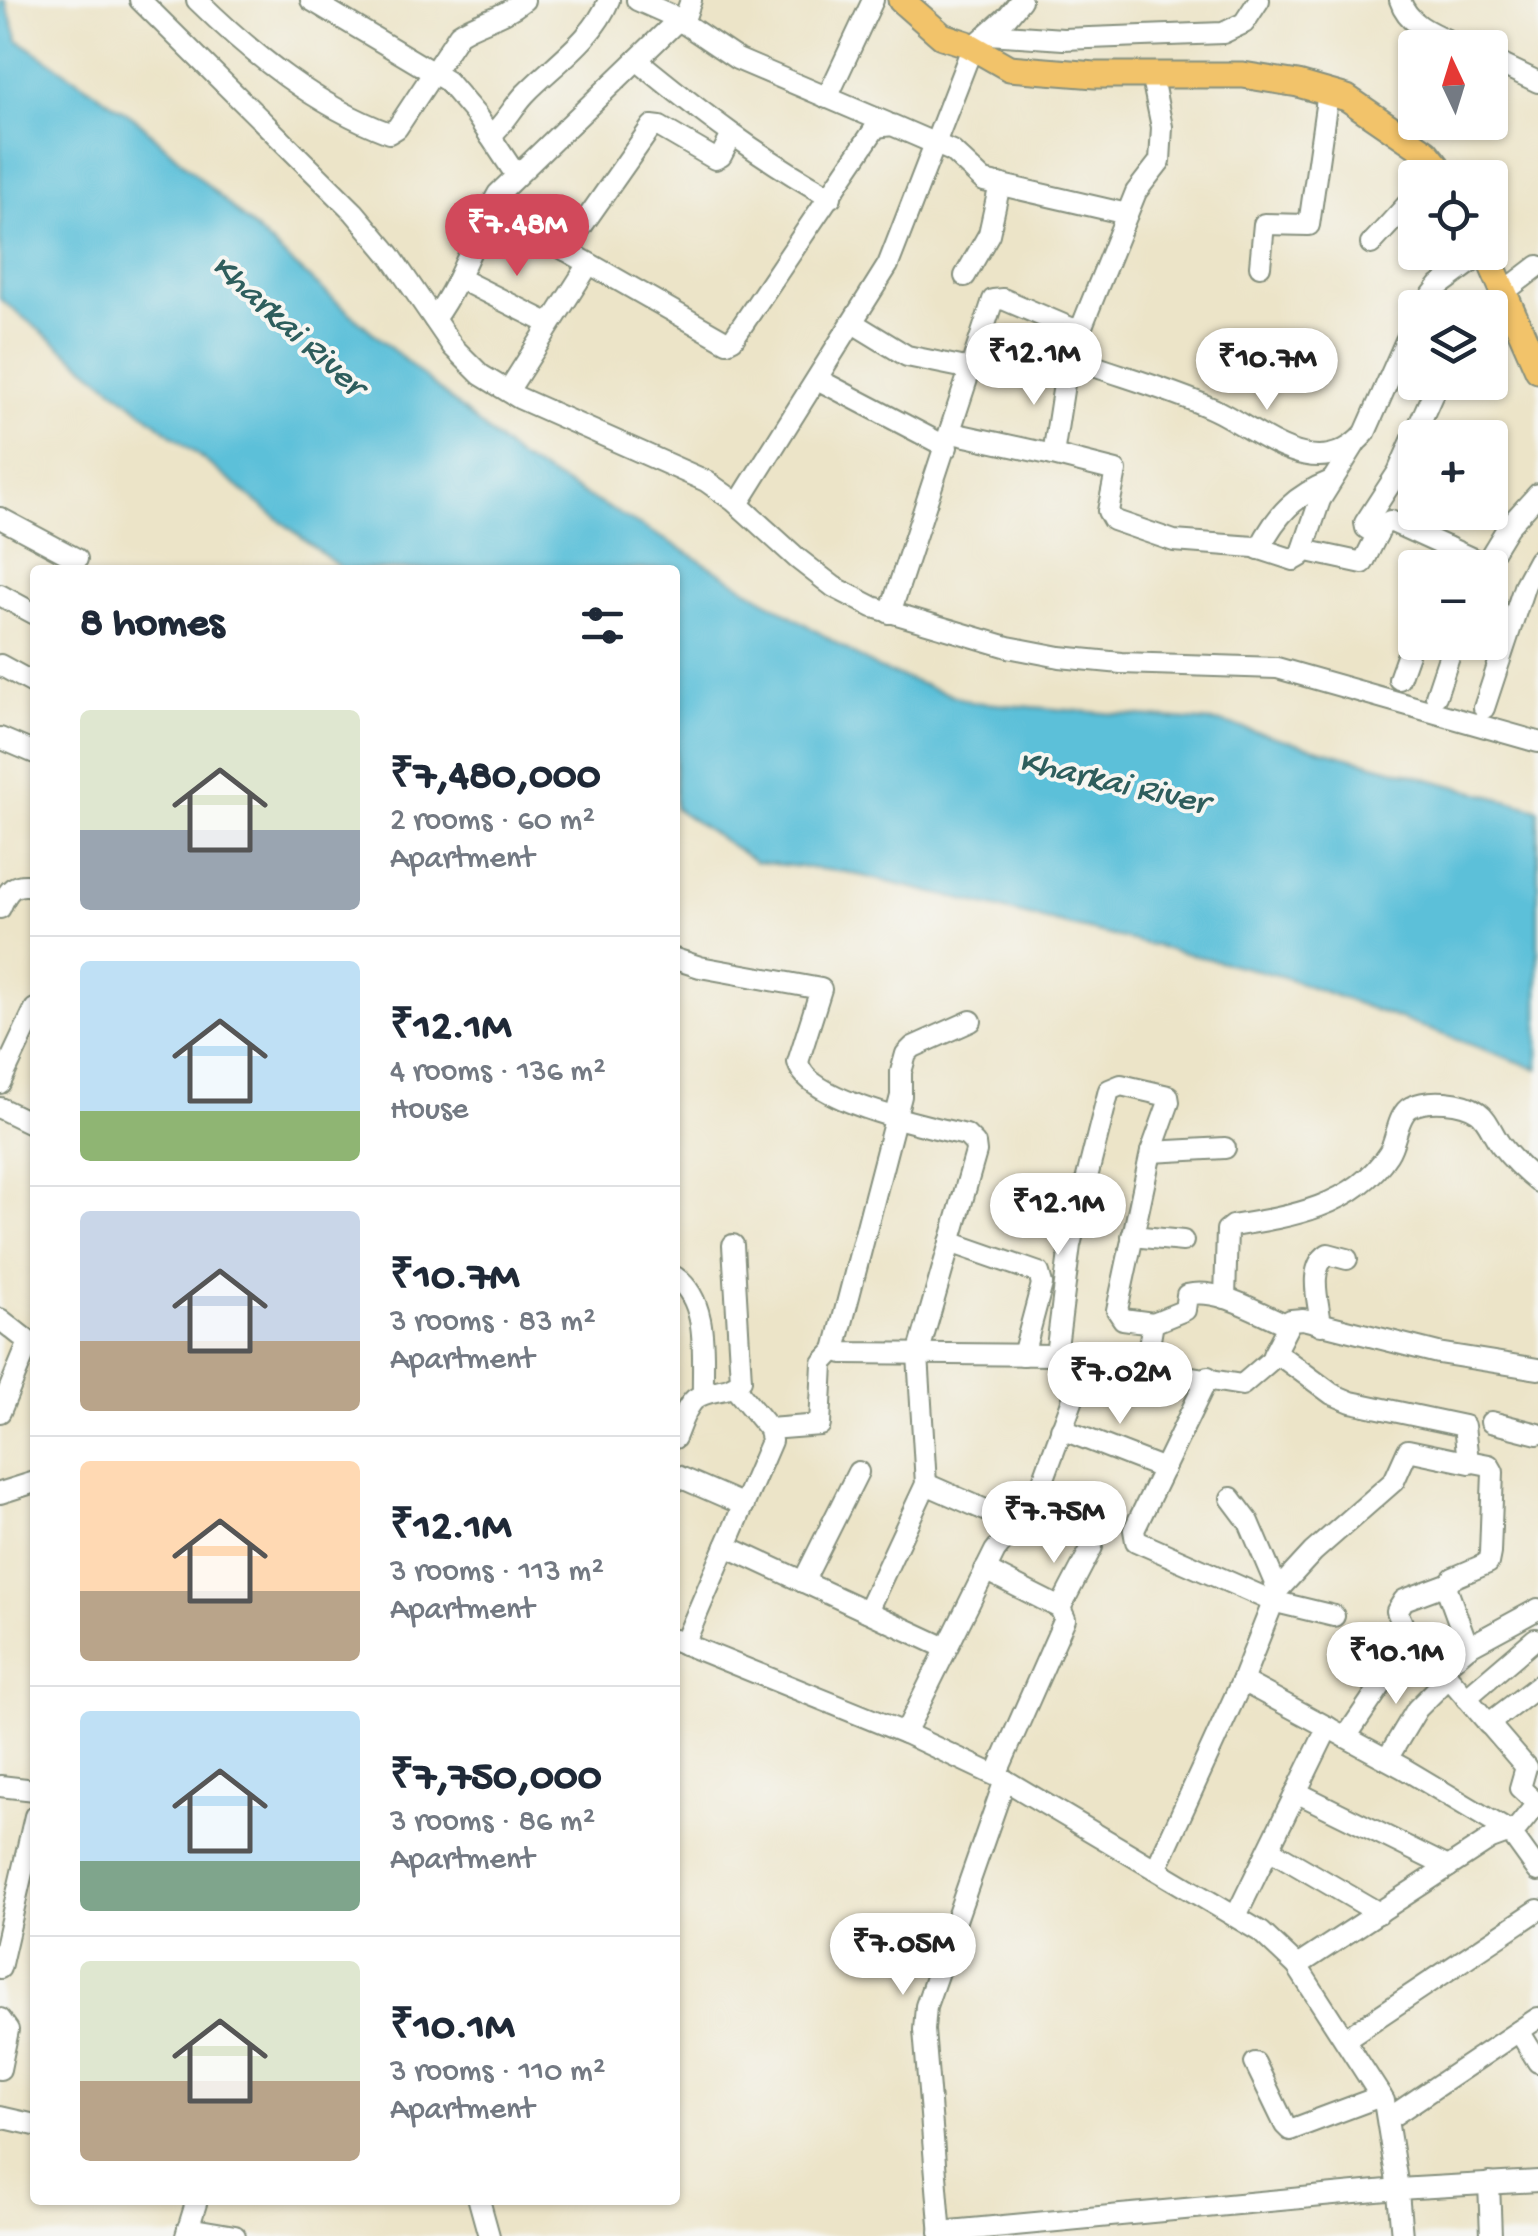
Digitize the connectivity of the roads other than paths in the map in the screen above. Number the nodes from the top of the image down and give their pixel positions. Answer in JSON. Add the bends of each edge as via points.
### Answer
{"nodes":[{"id":1,"x":140,"y":0,"type":"edge"},
{"id":2,"x":197,"y":0,"type":"edge"},
{"id":3,"x":311,"y":0,"type":"edge"},
{"id":4,"x":524,"y":0,"type":"edge"},
{"id":5,"x":609,"y":0,"type":"edge"},
{"id":6,"x":637,"y":0,"type":"edge"},
{"id":7,"x":691,"y":0,"type":"edge"},
{"id":8,"x":873,"y":0,"type":"edge"},
{"id":9,"x":901,"y":0,"type":"edge"},
{"id":10,"x":928,"y":0,"type":"edge"},
{"id":11,"x":1258,"y":0,"type":"edge"},
{"id":12,"x":1400,"y":0,"type":"edge"},
{"id":13,"x":1015,"y":8,"type":"edge"},
{"id":14,"x":679,"y":20,"type":"junction"},
{"id":15,"x":1427,"y":30,"type":"edge"},
{"id":16,"x":1063,"y":39,"type":"junction"},
{"id":17,"x":976,"y":42,"type":"junction"},
{"id":18,"x":636,"y":60,"type":"junction"},
{"id":19,"x":1508,"y":68,"type":"edge"},
{"id":20,"x":432,"y":71,"type":"junction"},
{"id":21,"x":1150,"y":74,"type":"junction"},
{"id":22,"x":1538,"y":82,"type":"edge"},
{"id":23,"x":1328,"y":92,"type":"junction"},
{"id":24,"x":828,"y":98,"type":"junction"},
{"id":25,"x":886,"y":123,"type":"junction"},
{"id":26,"x":490,"y":136,"type":"junction"},
{"id":27,"x":732,"y":136,"type":"junction"},
{"id":28,"x":936,"y":144,"type":"junction"},
{"id":29,"x":1431,"y":160,"type":"edge"},
{"id":30,"x":516,"y":174,"type":"junction"},
{"id":31,"x":1000,"y":184,"type":"junction"},
{"id":32,"x":831,"y":197,"type":"junction"},
{"id":33,"x":490,"y":207,"type":"junction"},
{"id":34,"x":1127,"y":214,"type":"junction"},
{"id":35,"x":1398,"y":215,"type":"edge"},
{"id":36,"x":1371,"y":244,"type":"dead end"},
{"id":37,"x":565,"y":250,"type":"junction"},
{"id":38,"x":589,"y":264,"type":"junction"},
{"id":39,"x":1260,"y":266,"type":"dead end"},
{"id":40,"x":1538,"y":266,"type":"edge"},
{"id":41,"x":1461,"y":270,"type":"edge"},
{"id":42,"x":965,"y":276,"type":"dead end"},
{"id":43,"x":460,"y":279,"type":"junction"},
{"id":44,"x":1435,"y":290,"type":"edge"},
{"id":45,"x":1508,"y":303,"type":"joint"},
{"id":46,"x":434,"y":319,"type":"junction"},
{"id":47,"x":852,"y":322,"type":"junction"},
{"id":48,"x":550,"y":324,"type":"junction"},
{"id":49,"x":1082,"y":326,"type":"junction"},
{"id":50,"x":1071,"y":358,"type":"junction"},
{"id":51,"x":1398,"y":358,"type":"edge"},
{"id":52,"x":971,"y":370,"type":"junction"},
{"id":53,"x":1538,"y":370,"type":"edge"},
{"id":54,"x":817,"y":379,"type":"junction"},
{"id":55,"x":508,"y":391,"type":"junction"},
{"id":56,"x":1430,"y":400,"type":"edge"},
{"id":57,"x":949,"y":440,"type":"junction"},
{"id":58,"x":1356,"y":442,"type":"junction"},
{"id":59,"x":1054,"y":455,"type":"junction"},
{"id":60,"x":1331,"y":481,"type":"junction"},
{"id":61,"x":1538,"y":494,"type":"edge"},
{"id":62,"x":738,"y":504,"type":"junction"},
{"id":63,"x":0,"y":518,"type":"edge"},
{"id":64,"x":1378,"y":535,"type":"junction"},
{"id":65,"x":1447,"y":547,"type":"junction"},
{"id":66,"x":1259,"y":549,"type":"junction"},
{"id":67,"x":1303,"y":550,"type":"junction"},
{"id":68,"x":1446,"y":550,"type":"edge"},
{"id":69,"x":1453,"y":550,"type":"edge"},
{"id":70,"x":1494,"y":550,"type":"edge"},
{"id":71,"x":77,"y":559,"type":"dead end"},
{"id":72,"x":1538,"y":560,"type":"edge"},
{"id":73,"x":0,"y":595,"type":"edge"},
{"id":74,"x":30,"y":611,"type":"edge"},
{"id":75,"x":890,"y":613,"type":"junction"},
{"id":76,"x":1406,"y":660,"type":"edge"},
{"id":77,"x":1448,"y":660,"type":"edge"},
{"id":78,"x":0,"y":665,"type":"edge"},
{"id":79,"x":1399,"y":679,"type":"dead end"},
{"id":80,"x":30,"y":681,"type":"edge"},
{"id":81,"x":1436,"y":696,"type":"dead end"},
{"id":82,"x":1484,"y":708,"type":"dead end"},
{"id":83,"x":0,"y":738,"type":"edge"},
{"id":84,"x":1538,"y":742,"type":"edge"},
{"id":85,"x":30,"y":752,"type":"edge"},
{"id":86,"x":30,"y":886,"type":"edge"},
{"id":87,"x":0,"y":908,"type":"edge"},
{"id":88,"x":680,"y":961,"type":"edge"},
{"id":89,"x":30,"y":1019,"type":"edge"},
{"id":90,"x":971,"y":1021,"type":"dead end"},
{"id":91,"x":0,"y":1082,"type":"edge"},
{"id":92,"x":0,"y":1108,"type":"edge"},
{"id":93,"x":894,"y":1119,"type":"junction"},
{"id":94,"x":30,"y":1122,"type":"edge"},
{"id":95,"x":1225,"y":1148,"type":"dead end"},
{"id":96,"x":1151,"y":1152,"type":"junction"},
{"id":97,"x":1538,"y":1182,"type":"edge"},
{"id":98,"x":1132,"y":1236,"type":"junction"},
{"id":99,"x":1184,"y":1241,"type":"dead end"},
{"id":100,"x":950,"y":1242,"type":"junction"},
{"id":101,"x":733,"y":1246,"type":"dead end"},
{"id":102,"x":1347,"y":1259,"type":"dead end"},
{"id":103,"x":680,"y":1281,"type":"edge"},
{"id":104,"x":1225,"y":1298,"type":"junction"},
{"id":105,"x":0,"y":1319,"type":"edge"},
{"id":106,"x":1152,"y":1323,"type":"junction"},
{"id":107,"x":1322,"y":1324,"type":"junction"},
{"id":108,"x":1288,"y":1325,"type":"junction"},
{"id":109,"x":30,"y":1336,"type":"edge"},
{"id":110,"x":30,"y":1339,"type":"edge"},
{"id":111,"x":30,"y":1342,"type":"edge"},
{"id":112,"x":835,"y":1350,"type":"junction"},
{"id":113,"x":918,"y":1355,"type":"junction"},
{"id":114,"x":1023,"y":1355,"type":"junction"},
{"id":115,"x":1056,"y":1355,"type":"junction"},
{"id":116,"x":1274,"y":1355,"type":"junction"},
{"id":117,"x":1088,"y":1358,"type":"junction"},
{"id":118,"x":1144,"y":1368,"type":"junction"},
{"id":119,"x":1538,"y":1369,"type":"edge"},
{"id":120,"x":0,"y":1371,"type":"edge"},
{"id":121,"x":1208,"y":1377,"type":"junction"},
{"id":122,"x":734,"y":1387,"type":"junction"},
{"id":123,"x":704,"y":1394,"type":"junction"},
{"id":124,"x":0,"y":1412,"type":"edge"},
{"id":125,"x":680,"y":1421,"type":"edge"},
{"id":126,"x":1492,"y":1422,"type":"dead end"},
{"id":127,"x":769,"y":1429,"type":"junction"},
{"id":128,"x":1060,"y":1429,"type":"junction"},
{"id":129,"x":1538,"y":1434,"type":"edge"},
{"id":130,"x":1470,"y":1463,"type":"junction"},
{"id":131,"x":1164,"y":1469,"type":"junction"},
{"id":132,"x":858,"y":1472,"type":"dead end"},
{"id":133,"x":680,"y":1477,"type":"edge"},
{"id":134,"x":30,"y":1483,"type":"edge"},
{"id":135,"x":926,"y":1484,"type":"junction"},
{"id":136,"x":0,"y":1492,"type":"edge"},
{"id":137,"x":1231,"y":1498,"type":"dead end"},
{"id":138,"x":744,"y":1505,"type":"junction"},
{"id":139,"x":1016,"y":1524,"type":"junction"},
{"id":140,"x":726,"y":1546,"type":"junction"},
{"id":141,"x":1092,"y":1547,"type":"dead end"},
{"id":142,"x":986,"y":1570,"type":"junction"},
{"id":143,"x":804,"y":1582,"type":"junction"},
{"id":144,"x":1447,"y":1584,"type":"junction"},
{"id":145,"x":1275,"y":1596,"type":"junction"},
{"id":146,"x":1060,"y":1608,"type":"junction"},
{"id":147,"x":867,"y":1612,"type":"junction"},
{"id":148,"x":1529,"y":1613,"type":"edge"},
{"id":149,"x":1334,"y":1616,"type":"dead end"},
{"id":150,"x":680,"y":1640,"type":"edge"},
{"id":151,"x":680,"y":1642,"type":"edge"},
{"id":152,"x":1537,"y":1642,"type":"edge"},
{"id":153,"x":1468,"y":1647,"type":"junction"},
{"id":154,"x":946,"y":1648,"type":"junction"},
{"id":155,"x":1417,"y":1652,"type":"junction"},
{"id":156,"x":1447,"y":1674,"type":"junction"},
{"id":157,"x":1242,"y":1681,"type":"junction"},
{"id":158,"x":1538,"y":1686,"type":"edge"},
{"id":159,"x":1466,"y":1698,"type":"junction"},
{"id":160,"x":1488,"y":1724,"type":"junction"},
{"id":161,"x":1337,"y":1732,"type":"junction"},
{"id":162,"x":905,"y":1733,"type":"junction"},
{"id":163,"x":1387,"y":1760,"type":"junction"},
{"id":164,"x":1532,"y":1765,"type":"edge"},
{"id":165,"x":1001,"y":1778,"type":"junction"},
{"id":166,"x":0,"y":1786,"type":"edge"},
{"id":167,"x":30,"y":1789,"type":"edge"},
{"id":168,"x":1296,"y":1792,"type":"junction"},
{"id":169,"x":1536,"y":1802,"type":"edge"},
{"id":170,"x":30,"y":1831,"type":"edge"},
{"id":171,"x":1510,"y":1832,"type":"junction"},
{"id":172,"x":1269,"y":1849,"type":"junction"},
{"id":173,"x":1157,"y":1867,"type":"junction"},
{"id":174,"x":1448,"y":1867,"type":"junction"},
{"id":175,"x":1538,"y":1871,"type":"edge"},
{"id":176,"x":8,"y":1897,"type":"edge"},
{"id":177,"x":1538,"y":1910,"type":"edge"},
{"id":178,"x":1379,"y":1913,"type":"junction"},
{"id":179,"x":1236,"y":1916,"type":"junction"},
{"id":180,"x":1297,"y":1966,"type":"junction"},
{"id":181,"x":0,"y":1968,"type":"edge"},
{"id":182,"x":1538,"y":2018,"type":"edge"},
{"id":183,"x":0,"y":2019,"type":"edge"},
{"id":184,"x":1519,"y":2031,"type":"junction"},
{"id":185,"x":1345,"y":2039,"type":"junction"},
{"id":186,"x":1538,"y":2062,"type":"edge"},
{"id":187,"x":1255,"y":2063,"type":"dead end"},
{"id":188,"x":0,"y":2069,"type":"edge"},
{"id":189,"x":1382,"y":2096,"type":"junction"},
{"id":190,"x":0,"y":2117,"type":"edge"},
{"id":191,"x":1388,"y":2119,"type":"junction"},
{"id":192,"x":30,"y":2124,"type":"edge"},
{"id":193,"x":1538,"y":2180,"type":"edge"},
{"id":194,"x":1489,"y":2184,"type":"junction"},
{"id":195,"x":1398,"y":2189,"type":"junction"},
{"id":196,"x":196,"y":2205,"type":"edge"},
{"id":197,"x":481,"y":2205,"type":"edge"},
{"id":198,"x":1095,"y":2227,"type":"edge"},
{"id":199,"x":187,"y":2232,"type":"edge"},
{"id":200,"x":940,"y":2234,"type":"edge"},
{"id":201,"x":235,"y":2236,"type":"edge"},
{"id":202,"x":490,"y":2236,"type":"edge"},
{"id":203,"x":1402,"y":2236,"type":"edge"},
{"id":204,"x":1491,"y":2236,"type":"edge"}],
"edges":[{"from":1,"to":46,"type":"street","via":[[354,212]]},
{"from":2,"to":20,"type":"street","via":[[275,69],[385,132],[397,128]]},
{"from":3,"to":20,"type":"street"},
{"from":4,"to":20,"type":"street","via":[[459,34]]},
{"from":5,"to":26,"type":"street","via":[[589,35]]},
{"from":6,"to":14,"type":"street"},
{"from":7,"to":14,"type":"street"},
{"from":8,"to":24,"type":"street"},
{"from":9,"to":17,"type":"main road","via":[[942,36]]},
{"from":10,"to":17,"type":"main road"},
{"from":11,"to":16,"type":"street","via":[[1244,22],[1222,33]]},
{"from":12,"to":15,"type":"street"},
{"from":13,"to":16,"type":"street"},
{"from":13,"to":17,"type":"street"},
{"from":14,"to":18,"type":"street"},
{"from":14,"to":24,"type":"street","via":[[737,59]]},
{"from":16,"to":17,"type":"street"},
{"from":17,"to":21,"type":"main road","via":[[1009,68],[1028,72]]},
{"from":17,"to":28,"type":"street"},
{"from":18,"to":27,"type":"street"},
{"from":18,"to":30,"type":"street"},
{"from":19,"to":22,"type":"street"},
{"from":20,"to":26,"type":"street","via":[[463,98]]},
{"from":21,"to":23,"type":"main road","via":[[1243,75]]},
{"from":21,"to":34,"type":"street","via":[[1163,144],[1160,161]]},
{"from":23,"to":29,"type":"main road","via":[[1383,120]]},
{"from":23,"to":39,"type":"street","via":[[1309,226],[1264,224]]},
{"from":24,"to":25,"type":"street"},
{"from":25,"to":28,"type":"street"},
{"from":25,"to":32,"type":"street","via":[[876,127]]},
{"from":26,"to":30,"type":"street"},
{"from":27,"to":32,"type":"street"},
{"from":27,"to":37,"type":"street","via":[[715,159],[652,126]]},
{"from":28,"to":31,"type":"street","via":[[959,155],[976,176]]},
{"from":28,"to":47,"type":"street","via":[[898,244]]},
{"from":30,"to":33,"type":"street"},
{"from":31,"to":34,"type":"street"},
{"from":31,"to":42,"type":"street","via":[[989,234]]},
{"from":32,"to":38,"type":"street","via":[[730,342]]},
{"from":33,"to":37,"type":"street"},
{"from":33,"to":43,"type":"street"},
{"from":34,"to":49,"type":"street"},
{"from":35,"to":36,"type":"street"},
{"from":37,"to":38,"type":"street"},
{"from":38,"to":48,"type":"street"},
{"from":40,"to":45,"type":"street"},
{"from":41,"to":44,"type":"street"},
{"from":43,"to":46,"type":"street"},
{"from":43,"to":48,"type":"street"},
{"from":45,"to":53,"type":"main road"},
{"from":46,"to":55,"type":"street","via":[[481,375]]},
{"from":47,"to":52,"type":"street","via":[[907,356]]},
{"from":47,"to":54,"type":"street"},
{"from":48,"to":55,"type":"street"},
{"from":49,"to":50,"type":"street"},
{"from":49,"to":52,"type":"street","via":[[1074,329],[996,298]]},
{"from":50,"to":58,"type":"street","via":[[1210,407],[1280,448],[1317,454]]},
{"from":50,"to":59,"type":"street"},
{"from":51,"to":58,"type":"street"},
{"from":52,"to":57,"type":"street"},
{"from":54,"to":57,"type":"street"},
{"from":54,"to":62,"type":"street"},
{"from":55,"to":62,"type":"street","via":[[676,466]]},
{"from":56,"to":64,"type":"street","via":[[1398,472],[1365,523]]},
{"from":57,"to":59,"type":"street"},
{"from":57,"to":75,"type":"street"},
{"from":58,"to":60,"type":"street"},
{"from":59,"to":66,"type":"street","via":[[1116,471],[1108,511],[1113,520],[1174,541]]},
{"from":60,"to":66,"type":"street","via":[[1293,500]]},
{"from":60,"to":67,"type":"street"},
{"from":61,"to":70,"type":"street"},
{"from":62,"to":75,"type":"street","via":[[834,587]]},
{"from":63,"to":71,"type":"street"},
{"from":64,"to":65,"type":"street","via":[[1385,522],[1395,522]]},
{"from":64,"to":67,"type":"street","via":[[1363,563]]},
{"from":65,"to":68,"type":"street"},
{"from":65,"to":69,"type":"street"},
{"from":66,"to":67,"type":"street","via":[[1294,560]]},
{"from":72,"to":82,"type":"street"},
{"from":73,"to":74,"type":"street"},
{"from":75,"to":84,"type":"street","via":[[1060,657],[1277,668]]},
{"from":76,"to":79,"type":"street"},
{"from":77,"to":81,"type":"street"},
{"from":78,"to":80,"type":"street"},
{"from":83,"to":85,"type":"street"},
{"from":86,"to":87,"type":"street","via":[[10,888]]},
{"from":88,"to":93,"type":"street","via":[[821,988],[800,1056],[802,1073]]},
{"from":89,"to":91,"type":"street"},
{"from":90,"to":93,"type":"street","via":[[906,1054]]},
{"from":92,"to":94,"type":"street"},
{"from":93,"to":100,"type":"street","via":[[966,1134],[975,1144]]},
{"from":93,"to":112,"type":"street"},
{"from":95,"to":96,"type":"street"},
{"from":96,"to":98,"type":"street"},
{"from":96,"to":115,"type":"street","via":[[1168,1096],[1114,1086],[1070,1245]]},
{"from":97,"to":104,"type":"street","via":[[1500,1145],[1482,1114],[1458,1103],[1416,1104],[1402,1114],[1386,1158],[1362,1182],[1318,1209],[1228,1230]]},
{"from":98,"to":99,"type":"street"},
{"from":98,"to":106,"type":"street","via":[[1117,1310],[1124,1319]]},
{"from":100,"to":113,"type":"street"},
{"from":100,"to":114,"type":"street","via":[[1038,1274],[1042,1284]]},
{"from":101,"to":122,"type":"street","via":[[742,1374]]},
{"from":102,"to":107,"type":"street","via":[[1328,1254],[1320,1260]]},
{"from":103,"to":123,"type":"street","via":[[701,1322]]},
{"from":104,"to":106,"type":"street","via":[[1186,1295],[1185,1310]]},
{"from":104,"to":108,"type":"street"},
{"from":105,"to":109,"type":"street"},
{"from":106,"to":118,"type":"street"},
{"from":107,"to":108,"type":"street","via":[[1296,1318]]},
{"from":107,"to":119,"type":"street"},
{"from":108,"to":116,"type":"street"},
{"from":110,"to":120,"type":"street"},
{"from":111,"to":124,"type":"street"},
{"from":112,"to":113,"type":"street"},
{"from":112,"to":127,"type":"street","via":[[823,1363],[820,1425]]},
{"from":113,"to":114,"type":"street"},
{"from":113,"to":135,"type":"street"},
{"from":114,"to":115,"type":"street"},
{"from":115,"to":117,"type":"street"},
{"from":116,"to":121,"type":"street","via":[[1246,1384]]},
{"from":116,"to":130,"type":"street","via":[[1351,1402],[1464,1426]]},
{"from":117,"to":118,"type":"street"},
{"from":117,"to":128,"type":"street"},
{"from":118,"to":121,"type":"street"},
{"from":121,"to":131,"type":"street"},
{"from":122,"to":123,"type":"street"},
{"from":122,"to":127,"type":"street"},
{"from":123,"to":125,"type":"street"},
{"from":126,"to":129,"type":"street"},
{"from":127,"to":138,"type":"street","via":[[770,1446]]},
{"from":128,"to":131,"type":"street"},
{"from":128,"to":139,"type":"street","via":[[1040,1489]]},
{"from":130,"to":144,"type":"street","via":[[1494,1472],[1490,1558]]},
{"from":130,"to":145,"type":"street","via":[[1408,1450],[1394,1481],[1313,1552]]},
{"from":131,"to":145,"type":"street","via":[[1134,1530],[1136,1540]]},
{"from":132,"to":143,"type":"street"},
{"from":133,"to":138,"type":"street"},
{"from":134,"to":136,"type":"street"},
{"from":135,"to":139,"type":"street"},
{"from":135,"to":147,"type":"street"},
{"from":137,"to":145,"type":"street","via":[[1249,1522]]},
{"from":138,"to":140,"type":"street"},
{"from":139,"to":142,"type":"street"},
{"from":140,"to":143,"type":"street"},
{"from":140,"to":150,"type":"street"},
{"from":141,"to":146,"type":"street"},
{"from":142,"to":146,"type":"street"},
{"from":142,"to":154,"type":"street"},
{"from":143,"to":147,"type":"street"},
{"from":144,"to":153,"type":"street"},
{"from":144,"to":155,"type":"street","via":[[1398,1607]]},
{"from":145,"to":149,"type":"street"},
{"from":145,"to":157,"type":"street"},
{"from":146,"to":165,"type":"street","via":[[1063,1625]]},
{"from":147,"to":154,"type":"street"},
{"from":148,"to":152,"type":"street"},
{"from":148,"to":153,"type":"street"},
{"from":151,"to":162,"type":"street"},
{"from":152,"to":159,"type":"street"},
{"from":153,"to":156,"type":"street"},
{"from":154,"to":162,"type":"street"},
{"from":155,"to":156,"type":"street"},
{"from":155,"to":161,"type":"street"},
{"from":156,"to":159,"type":"street"},
{"from":156,"to":163,"type":"street","via":[[1416,1709]]},
{"from":157,"to":161,"type":"street"},
{"from":157,"to":173,"type":"street"},
{"from":158,"to":160,"type":"street"},
{"from":159,"to":160,"type":"street"},
{"from":160,"to":164,"type":"street"},
{"from":161,"to":163,"type":"street"},
{"from":161,"to":168,"type":"street"},
{"from":162,"to":165,"type":"street"},
{"from":163,"to":171,"type":"street"},
{"from":164,"to":169,"type":"street","via":[[1520,1788]]},
{"from":165,"to":173,"type":"street"},
{"from":165,"to":200,"type":"street","via":[[926,2006]]},
{"from":166,"to":167,"type":"street"},
{"from":168,"to":172,"type":"street"},
{"from":168,"to":174,"type":"street"},
{"from":169,"to":171,"type":"street"},
{"from":170,"to":176,"type":"street"},
{"from":171,"to":174,"type":"street"},
{"from":171,"to":175,"type":"street"},
{"from":172,"to":178,"type":"street"},
{"from":172,"to":179,"type":"street"},
{"from":173,"to":179,"type":"street"},
{"from":174,"to":178,"type":"street"},
{"from":176,"to":181,"type":"street"},
{"from":177,"to":185,"type":"street"},
{"from":178,"to":180,"type":"street"},
{"from":179,"to":180,"type":"street"},
{"from":180,"to":185,"type":"street"},
{"from":182,"to":184,"type":"street"},
{"from":183,"to":188,"type":"street","via":[[8,2030]]},
{"from":184,"to":186,"type":"street"},
{"from":184,"to":191,"type":"street"},
{"from":185,"to":189,"type":"street"},
{"from":187,"to":189,"type":"street","via":[[1290,2130]]},
{"from":189,"to":191,"type":"street"},
{"from":190,"to":192,"type":"street"},
{"from":191,"to":195,"type":"street"},
{"from":193,"to":194,"type":"street"},
{"from":194,"to":195,"type":"street"},
{"from":194,"to":204,"type":"street"},
{"from":195,"to":198,"type":"street"},
{"from":195,"to":203,"type":"street"},
{"from":196,"to":199,"type":"street"},
{"from":197,"to":202,"type":"street"},
{"from":198,"to":200,"type":"street"},
{"from":199,"to":201,"type":"street"}]}
